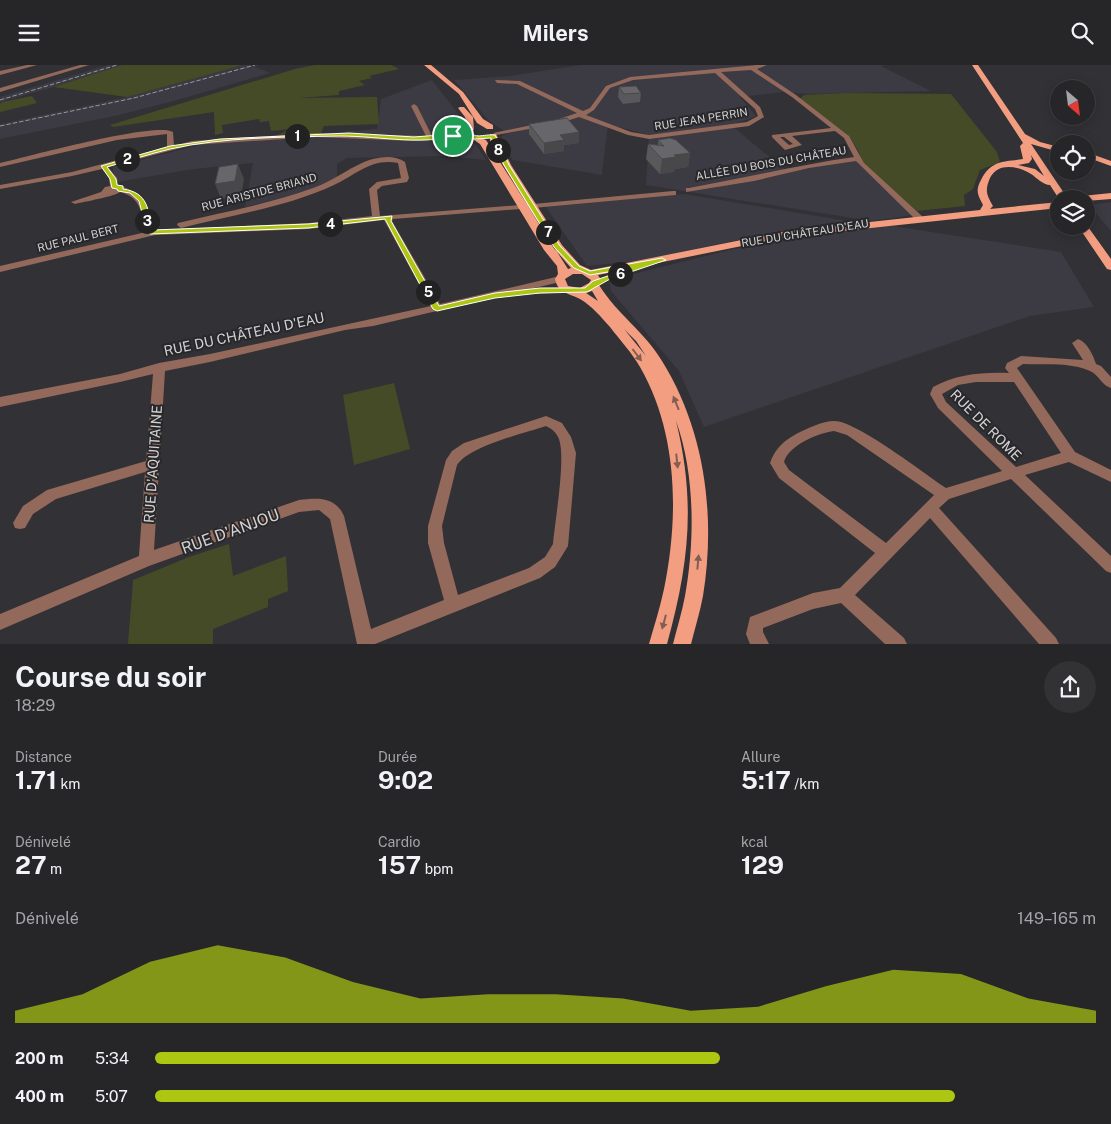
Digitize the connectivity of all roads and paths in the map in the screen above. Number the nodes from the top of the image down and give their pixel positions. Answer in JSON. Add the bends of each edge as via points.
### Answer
{"nodes":[{"id":1,"x":34,"y":65,"type":"edge"},
{"id":2,"x":86,"y":65,"type":"edge"},
{"id":3,"x":419,"y":65,"type":"edge"},
{"id":4,"x":427,"y":65,"type":"edge"},
{"id":5,"x":764,"y":65,"type":"edge"},
{"id":6,"x":975,"y":65,"type":"edge"},
{"id":7,"x":752,"y":68,"type":"junction"},
{"id":8,"x":715,"y":70,"type":"junction"},
{"id":9,"x":0,"y":73,"type":"edge"},
{"id":10,"x":496,"y":81,"type":"dead end"},
{"id":11,"x":0,"y":90,"type":"edge"},
{"id":12,"x":414,"y":106,"type":"dead end"},
{"id":13,"x":582,"y":114,"type":"junction"},
{"id":14,"x":838,"y":129,"type":"junction"},
{"id":15,"x":493,"y":131,"type":"junction"},
{"id":16,"x":470,"y":133,"type":"junction"},
{"id":17,"x":1020,"y":133,"type":"junction"},
{"id":18,"x":786,"y":135,"type":"dead end"},
{"id":19,"x":430,"y":138,"type":"junction"},
{"id":20,"x":1028,"y":145,"type":"junction"},
{"id":21,"x":170,"y":147,"type":"junction"},
{"id":22,"x":1050,"y":148,"type":"edge"},
{"id":23,"x":1050,"y":155,"type":"edge"},
{"id":24,"x":1095,"y":158,"type":"edge"},
{"id":25,"x":858,"y":159,"type":"junction"},
{"id":26,"x":1111,"y":164,"type":"edge"},
{"id":27,"x":0,"y":165,"type":"edge"},
{"id":28,"x":1006,"y":165,"type":"junction"},
{"id":29,"x":104,"y":166,"type":"junction"},
{"id":30,"x":1050,"y":171,"type":"edge"},
{"id":31,"x":1050,"y":178,"type":"edge"},
{"id":32,"x":1051,"y":180,"type":"edge"},
{"id":33,"x":0,"y":187,"type":"edge"},
{"id":34,"x":117,"y":189,"type":"junction"},
{"id":35,"x":1058,"y":189,"type":"joint"},
{"id":36,"x":690,"y":190,"type":"dead end"},
{"id":37,"x":673,"y":193,"type":"dead end"},
{"id":38,"x":1111,"y":195,"type":"edge"},
{"id":39,"x":1095,"y":197,"type":"edge"},
{"id":40,"x":1111,"y":199,"type":"edge"},
{"id":41,"x":1095,"y":201,"type":"edge"},
{"id":42,"x":75,"y":202,"type":"dead end"},
{"id":43,"x":1050,"y":204,"type":"edge"},
{"id":44,"x":533,"y":206,"type":"junction"},
{"id":45,"x":997,"y":206,"type":"junction"},
{"id":46,"x":521,"y":207,"type":"junction"},
{"id":47,"x":236,"y":211,"type":"junction"},
{"id":48,"x":390,"y":217,"type":"junction"},
{"id":49,"x":918,"y":218,"type":"junction"},
{"id":50,"x":376,"y":219,"type":"junction"},
{"id":51,"x":193,"y":225,"type":"junction"},
{"id":52,"x":232,"y":228,"type":"junction"},
{"id":53,"x":152,"y":232,"type":"junction"},
{"id":54,"x":1089,"y":235,"type":"edge"},
{"id":55,"x":1111,"y":267,"type":"edge"},
{"id":56,"x":0,"y":269,"type":"edge"},
{"id":57,"x":561,"y":277,"type":"junction"},
{"id":58,"x":591,"y":278,"type":"junction"},
{"id":59,"x":572,"y":291,"type":"junction"},
{"id":60,"x":495,"y":296,"type":"junction"},
{"id":61,"x":437,"y":309,"type":"junction"},
{"id":62,"x":1078,"y":343,"type":"dead end"},
{"id":63,"x":1091,"y":366,"type":"junction"},
{"id":64,"x":159,"y":367,"type":"junction"},
{"id":65,"x":1018,"y":378,"type":"junction"},
{"id":66,"x":1111,"y":384,"type":"edge"},
{"id":67,"x":0,"y":402,"type":"edge"},
{"id":68,"x":1070,"y":456,"type":"junction"},
{"id":69,"x":153,"y":464,"type":"junction"},
{"id":70,"x":1014,"y":473,"type":"junction"},
{"id":71,"x":1111,"y":476,"type":"edge"},
{"id":72,"x":944,"y":494,"type":"junction"},
{"id":73,"x":930,"y":508,"type":"junction"},
{"id":74,"x":20,"y":523,"type":"dead end"},
{"id":75,"x":886,"y":552,"type":"junction"},
{"id":76,"x":146,"y":561,"type":"junction"},
{"id":77,"x":1111,"y":566,"type":"edge"},
{"id":78,"x":844,"y":595,"type":"junction"},
{"id":79,"x":453,"y":604,"type":"junction"},
{"id":80,"x":0,"y":622,"type":"edge"},
{"id":81,"x":366,"y":641,"type":"edge"},
{"id":82,"x":658,"y":644,"type":"edge"},
{"id":83,"x":682,"y":644,"type":"edge"},
{"id":84,"x":760,"y":644,"type":"edge"},
{"id":85,"x":898,"y":644,"type":"edge"},
{"id":86,"x":1050,"y":644,"type":"edge"}],
"edges":[{"from":1,"to":9,"type":"street"},
{"from":2,"to":11,"type":"street"},
{"from":3,"to":16,"type":"main road","via":[[453,95],[468,117]]},
{"from":4,"to":15,"type":"main road","via":[[461,93],[480,121]]},
{"from":5,"to":7,"type":"street"},
{"from":6,"to":17,"type":"main road"},
{"from":7,"to":8,"type":"street"},
{"from":7,"to":14,"type":"street"},
{"from":8,"to":13,"type":"street","via":[[647,76],[617,83],[608,87],[592,109]]},
{"from":8,"to":13,"type":"street","name":"RUE JEAN PERRIN","via":[[758,108],[762,117],[749,124],[649,137],[630,134]]},
{"from":10,"to":13,"type":"street","via":[[518,82]]},
{"from":12,"to":19,"type":"street"},
{"from":13,"to":15,"type":"street","via":[[557,122]]},
{"from":14,"to":18,"type":"street"},
{"from":14,"to":25,"type":"street","via":[[847,137]]},
{"from":15,"to":16,"type":"main road"},
{"from":15,"to":16,"type":"main road"},
{"from":15,"to":44,"type":"main road","via":[[494,142]]},
{"from":16,"to":19,"type":"street"},
{"from":16,"to":46,"type":"main road","via":[[482,142]]},
{"from":17,"to":20,"type":"main road"},
{"from":17,"to":22,"type":"main road"},
{"from":19,"to":21,"type":"street","via":[[316,135],[220,140]]},
{"from":20,"to":28,"type":"main road","via":[[1024,146],[1028,155],[1026,161]]},
{"from":20,"to":31,"type":"main road"},
{"from":21,"to":27,"type":"street","via":[[170,132],[163,131],[117,138]]},
{"from":21,"to":29,"type":"street"},
{"from":23,"to":30,"type":"main road","via":[[1045,160]]},
{"from":24,"to":26,"type":"main road"},
{"from":25,"to":36,"type":"street","name":"ALLÉE DU BOIS DU CHÂTEAU"},
{"from":25,"to":49,"type":"street"},
{"from":28,"to":35,"type":"main road","via":[[1032,171]]},
{"from":28,"to":45,"type":"main road","via":[[990,170],[982,186],[981,196]]},
{"from":29,"to":33,"type":"street"},
{"from":29,"to":34,"type":"street"},
{"from":32,"to":35,"type":"main road"},
{"from":34,"to":42,"type":"street"},
{"from":34,"to":53,"type":"street","via":[[131,192],[142,200]]},
{"from":37,"to":44,"type":"street"},
{"from":38,"to":39,"type":"main road"},
{"from":40,"to":41,"type":"main road"},
{"from":43,"to":45,"type":"main road","name":"RUE DU CHÂTEAU D'EAU"},
{"from":44,"to":58,"type":"main road","via":[[558,247]]},
{"from":45,"to":49,"type":"main road","name":"RUE DU CHÂTEAU D'EAU"},
{"from":45,"to":49,"type":"main road","name":"RUE DU CHÂTEAU D'EAU"},
{"from":46,"to":48,"type":"street","name":"RUE PAUL BERT"},
{"from":46,"to":57,"type":"main road","via":[[562,266]]},
{"from":47,"to":50,"type":"street","name":"RUE ARISTIDE BRIAND","via":[[327,186],[370,161],[401,162],[404,180],[380,184],[373,189]]},
{"from":47,"to":51,"type":"street","name":"RUE ARISTIDE BRIAND"},
{"from":47,"to":52,"type":"street"},
{"from":48,"to":50,"type":"street","name":"RUE PAUL BERT"},
{"from":48,"to":61,"type":"street","via":[[388,221]]},
{"from":49,"to":58,"type":"main road","name":"RUE DU CHÂTEAU D'EAU","via":[[785,234]]},
{"from":50,"to":52,"type":"street","name":"RUE PAUL BERT","via":[[308,226]]},
{"from":51,"to":52,"type":"street","name":"RUE PAUL BERT"},
{"from":51,"to":53,"type":"street","name":"RUE PAUL BERT"},
{"from":53,"to":56,"type":"street","name":"RUE PAUL BERT"},
{"from":54,"to":55,"type":"main road"},
{"from":57,"to":58,"type":"main road","via":[[576,270]]},
{"from":57,"to":59,"type":"main road","via":[[562,286]]},
{"from":57,"to":60,"type":"street","name":"RUE DU CHÂTEAU D'EAU"},
{"from":58,"to":59,"type":"main road","via":[[587,290]]},
{"from":83,"to":58,"type":"main road","one_way":true,"via":[[694,596],[700,535],[690,439],[657,363],[640,338],[605,304]]},
{"from":59,"to":60,"type":"street","name":"RUE DU CHÂTEAU D'EAU"},
{"from":59,"to":82,"type":"main road","one_way":true,"via":[[591,301],[608,316],[646,366],[662,401],[674,444],[678,461],[680,536],[672,590]]},
{"from":60,"to":61,"type":"street","name":"RUE DU CHÂTEAU D'EAU"},
{"from":61,"to":64,"type":"street","name":"RUE DU CHÂTEAU D'EAU"},
{"from":62,"to":63,"type":"street"},
{"from":63,"to":65,"type":"street","via":[[1021,360],[1011,366]]},
{"from":63,"to":66,"type":"street"},
{"from":64,"to":67,"type":"street","name":"RUE DU CHÂTEAU D'EAU"},
{"from":64,"to":69,"type":"street","name":"RUE D'AQUITAINE"},
{"from":65,"to":68,"type":"street"},
{"from":65,"to":70,"type":"street","name":"RUE DE ROME","via":[[969,378],[942,387],[936,394],[942,405]]},
{"from":68,"to":70,"type":"street"},
{"from":68,"to":71,"type":"street"},
{"from":69,"to":74,"type":"street","via":[[52,494],[28,510]]},
{"from":69,"to":76,"type":"street","name":"RUE D'AQUITAINE"},
{"from":70,"to":72,"type":"street"},
{"from":70,"to":77,"type":"street"},
{"from":72,"to":73,"type":"street"},
{"from":72,"to":75,"type":"street","via":[[852,431],[841,427],[831,426],[804,436],[780,453],[778,463],[784,474]]},
{"from":73,"to":75,"type":"street"},
{"from":73,"to":86,"type":"street"},
{"from":75,"to":78,"type":"street"},
{"from":76,"to":80,"type":"street","name":"RUE D'ANJOU"},
{"from":76,"to":81,"type":"street","name":"RUE D'ANJOU","via":[[299,506],[322,504],[337,515]]},
{"from":78,"to":84,"type":"street","via":[[813,601],[756,623],[754,634]]},
{"from":78,"to":85,"type":"street"},
{"from":79,"to":79,"type":"street","via":[[534,573],[550,562],[560,547],[569,453],[558,426],[546,421],[469,447],[451,464],[435,526],[436,543]]},
{"from":79,"to":81,"type":"street"}]}
